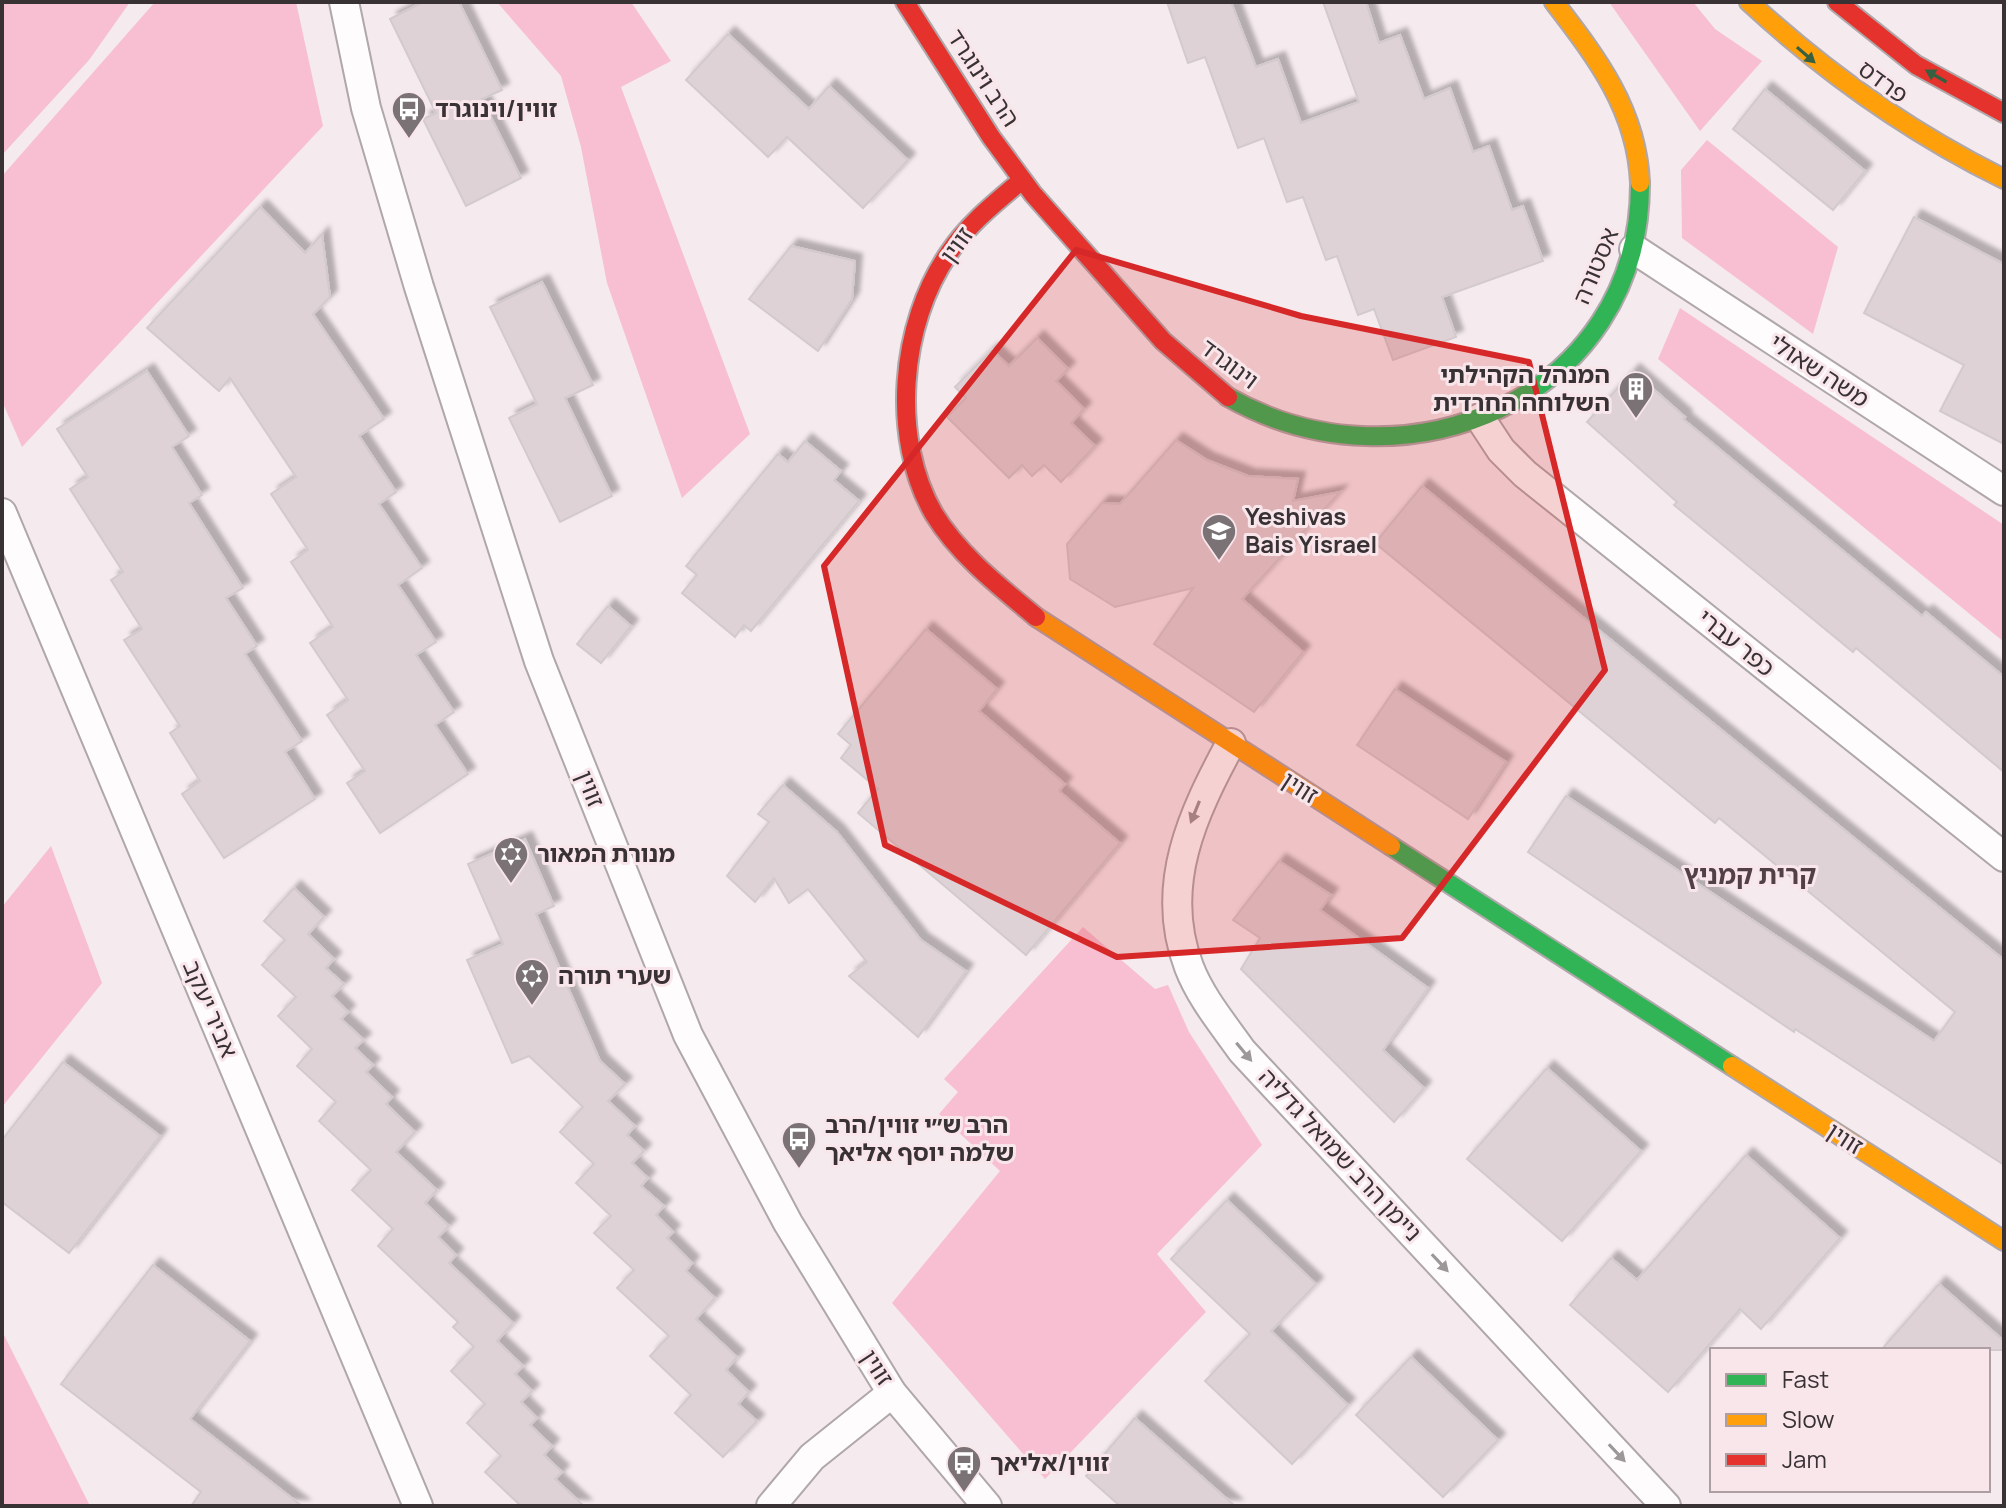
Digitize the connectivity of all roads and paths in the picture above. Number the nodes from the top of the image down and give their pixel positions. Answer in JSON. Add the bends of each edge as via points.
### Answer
{"nodes":[{"id":1,"x":344,"y":2,"type":"edge"},
{"id":2,"x":905,"y":2,"type":"edge"},
{"id":3,"x":1554,"y":2,"type":"edge"},
{"id":4,"x":1749,"y":2,"type":"edge"},
{"id":5,"x":1837,"y":2,"type":"edge"},
{"id":6,"x":2004,"y":113,"type":"edge"},
{"id":7,"x":2004,"y":179,"type":"edge"},
{"id":8,"x":1022,"y":180,"type":"junction"},
{"id":9,"x":1634,"y":249,"type":"junction"},
{"id":10,"x":1480,"y":418,"type":"junction"},
{"id":11,"x":2004,"y":491,"type":"edge"},
{"id":12,"x":2,"y":513,"type":"edge"},
{"id":13,"x":1231,"y":743,"type":"junction"},
{"id":14,"x":2004,"y":857,"type":"edge"},
{"id":15,"x":2004,"y":1241,"type":"edge"},
{"id":16,"x":892,"y":1393,"type":"junction"},
{"id":17,"x":418,"y":1506,"type":"edge"},
{"id":18,"x":771,"y":1506,"type":"edge"},
{"id":19,"x":987,"y":1506,"type":"edge"},
{"id":20,"x":1666,"y":1506,"type":"edge"}],
"edges":[{"from":1,"to":16,"type":"street","name":"זווין","via":[[366,108],[539,661],[688,1035],[788,1223]]},
{"from":2,"to":8,"type":"street","name":"הרב וינוגרד"},
{"from":3,"to":9,"type":"street","name":"אסטורה","via":[[1611,80],[1635,138],[1642,189]]},
{"from":4,"to":7,"type":"street","name":"פרדס","one_way":true,"via":[[1807,56],[1883,114]]},
{"from":6,"to":5,"type":"street","name":"פרדס","one_way":true,"via":[[1916,65]]},
{"from":8,"to":10,"type":"street","name":"וינוגרד","via":[[1168,346],[1245,407],[1332,434],[1401,437]]},
{"from":8,"to":13,"type":"street","name":"זווין","via":[[970,225],[942,264],[921,313],[909,372],[909,436],[918,478],[934,513],[959,547],[1038,619]]},
{"from":9,"to":10,"type":"street","name":"אסטורה","via":[[1584,347],[1552,378]]},
{"from":9,"to":11,"type":"street","name":"משה שאולי"},
{"from":10,"to":14,"type":"street","name":"כפר עברי","via":[[1525,474]]},
{"from":12,"to":17,"type":"street","name":"אביר יעקב"},
{"from":13,"to":15,"type":"street","name":"זווין"},
{"from":13,"to":20,"type":"street","name":"ניימן הרב שמואל גדליה","one_way":true,"via":[[1185,840],[1180,880],[1178,924],[1189,967],[1210,1007],[1242,1051]]},
{"from":16,"to":18,"type":"street","via":[[812,1457]]},
{"from":16,"to":19,"type":"street","name":"זווין"}]}
